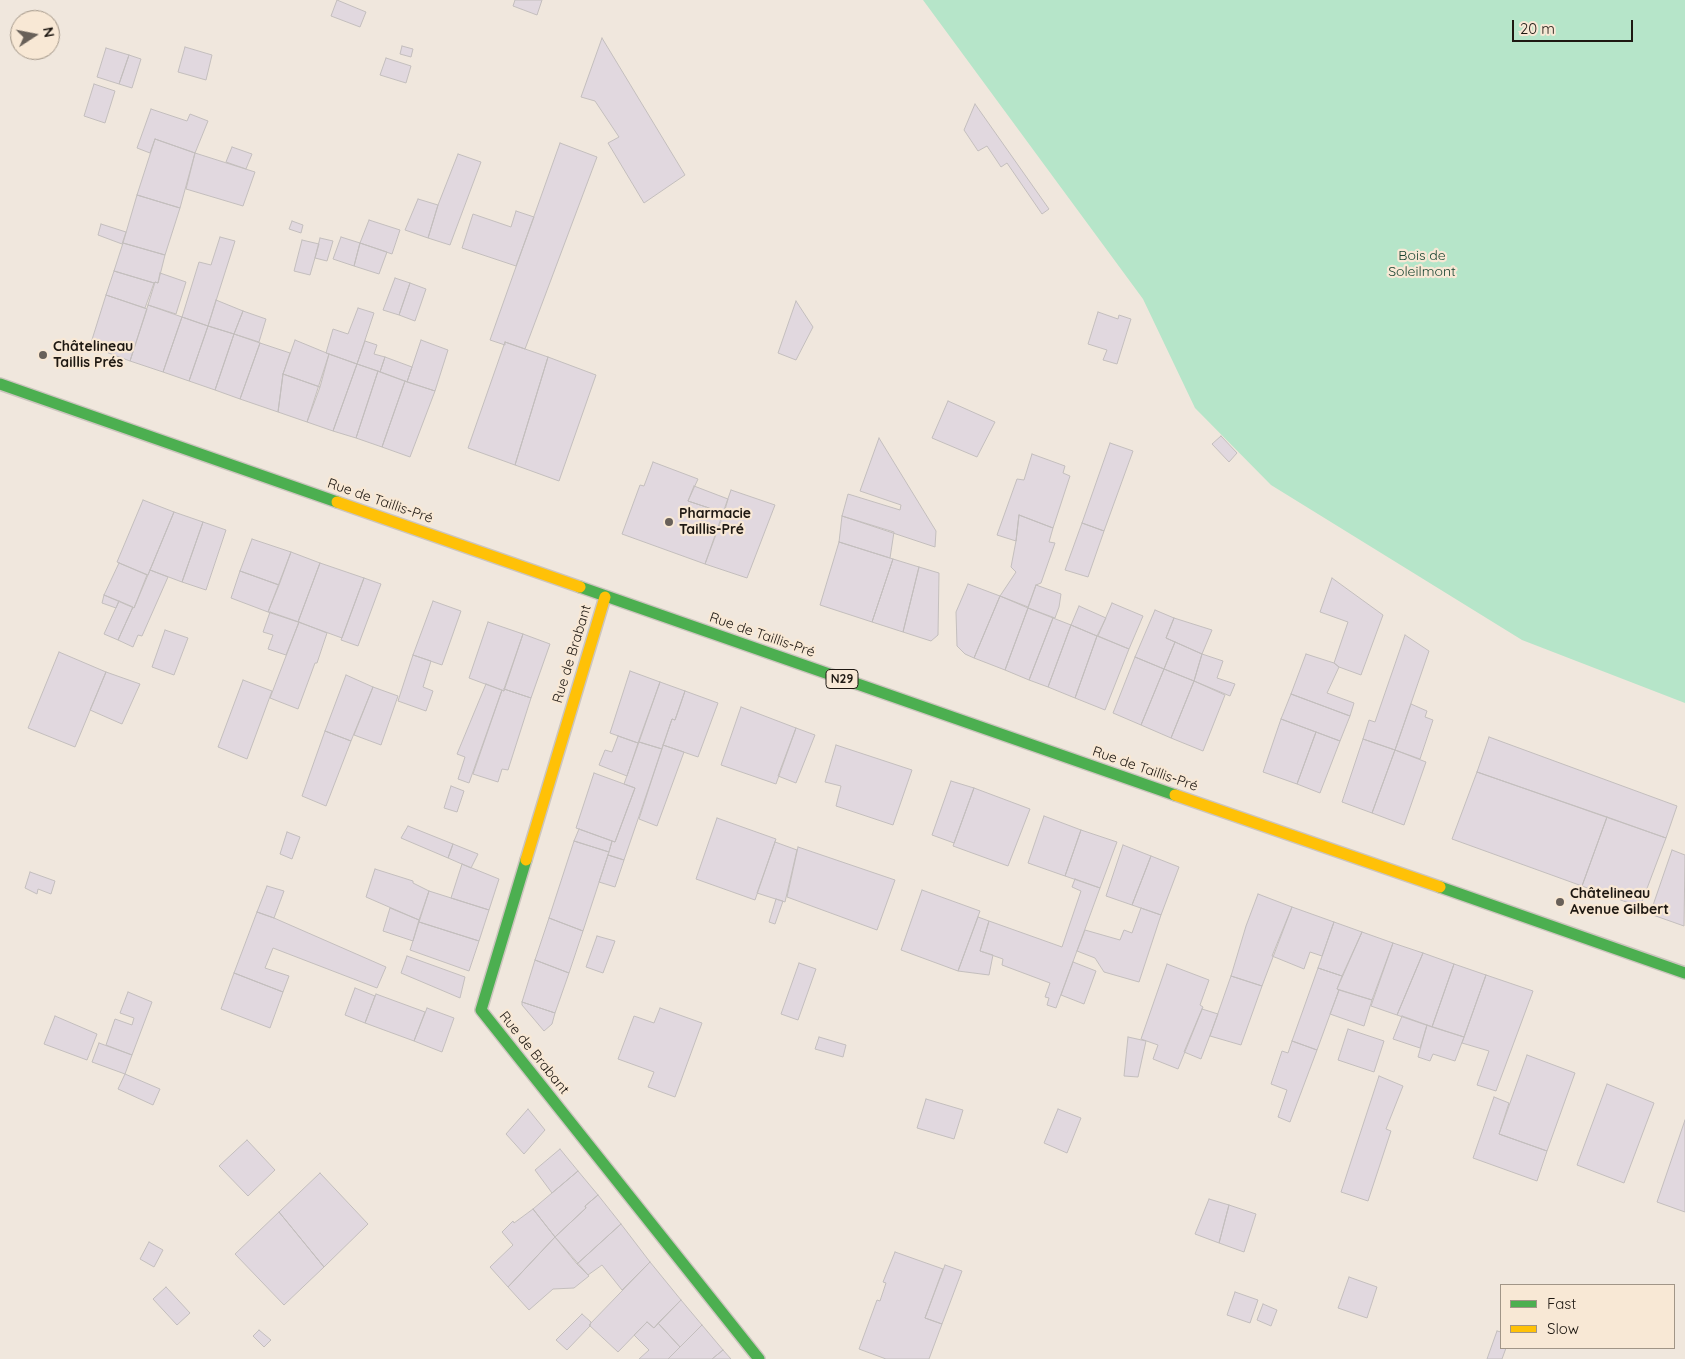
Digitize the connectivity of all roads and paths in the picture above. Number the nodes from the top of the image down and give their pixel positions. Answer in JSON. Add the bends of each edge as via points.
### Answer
{"nodes":[{"id":1,"x":0,"y":384,"type":"edge"},
{"id":2,"x":605,"y":597,"type":"junction"},
{"id":3,"x":1685,"y":973,"type":"edge"},
{"id":4,"x":759,"y":1359,"type":"edge"}],
"edges":[{"from":1,"to":2,"type":"main road","name":"Rue de Taillis-Pré","number":"N29"},
{"from":2,"to":3,"type":"main road","name":"Rue de Taillis-Pré","number":"N29"},
{"from":2,"to":4,"type":"main road","name":"Rue de Brabant","via":[[481,1010]]}]}
